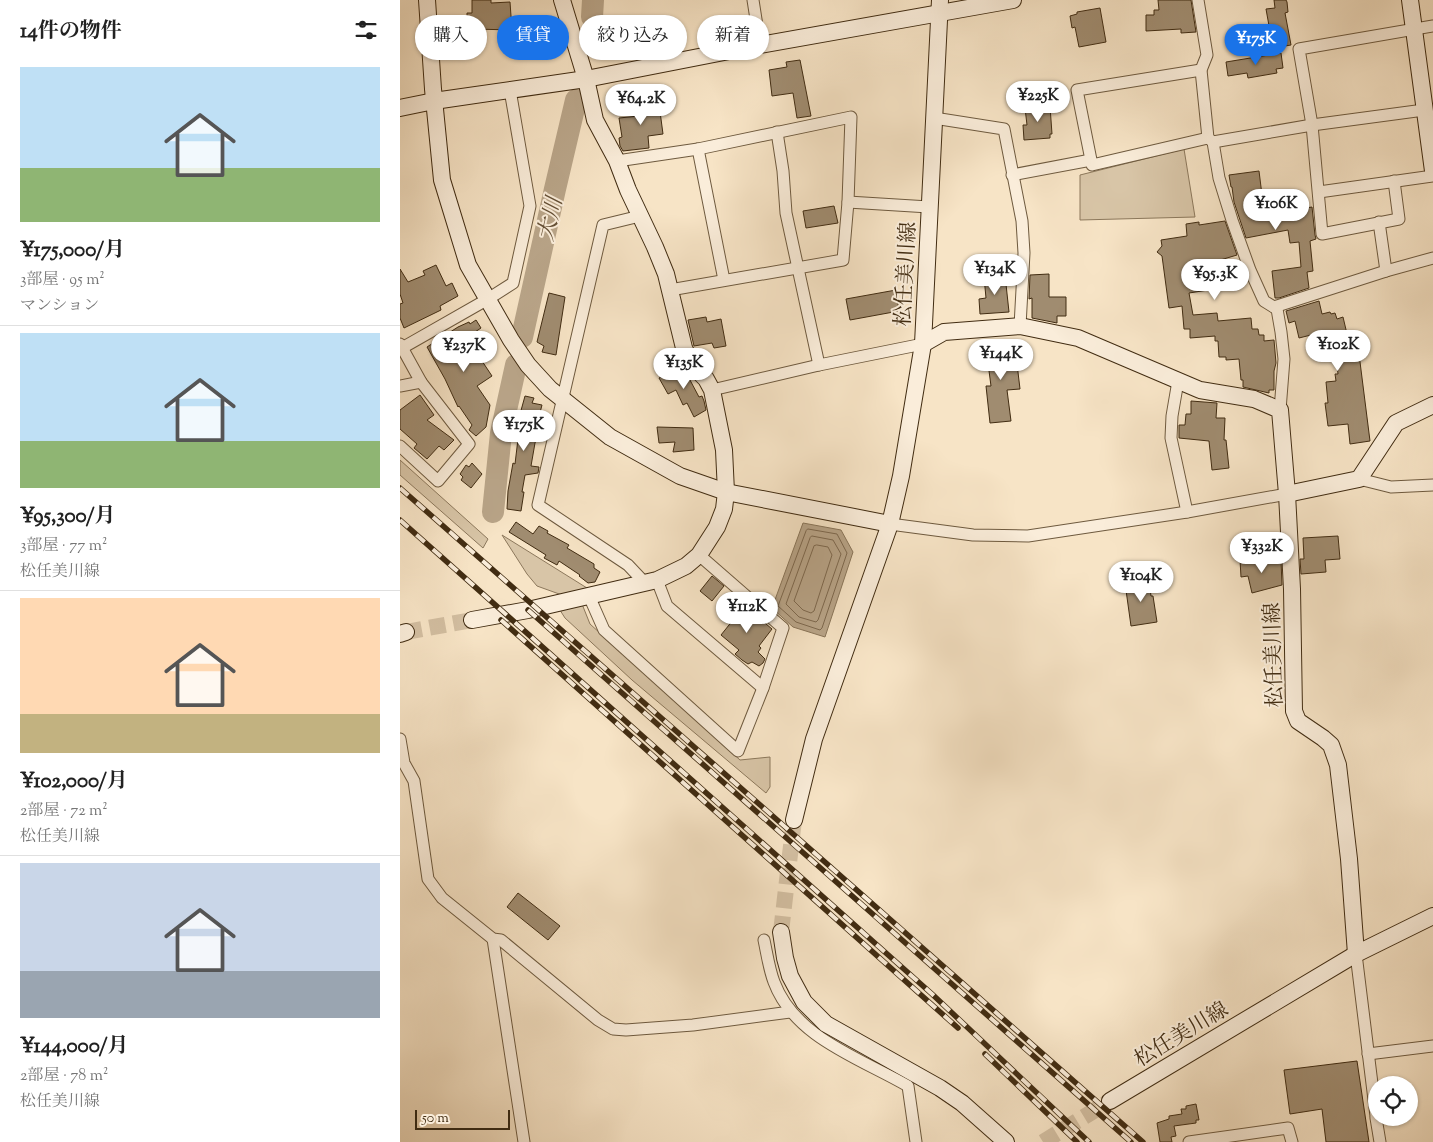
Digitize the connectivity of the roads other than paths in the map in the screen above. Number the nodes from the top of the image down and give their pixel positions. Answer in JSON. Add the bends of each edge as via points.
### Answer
{"nodes":[{"id":1,"x":427,"y":0,"type":"edge"},
{"id":2,"x":562,"y":0,"type":"edge"},
{"id":3,"x":753,"y":0,"type":"edge"},
{"id":4,"x":1013,"y":0,"type":"edge"},
{"id":5,"x":1198,"y":0,"type":"edge"},
{"id":6,"x":1410,"y":0,"type":"edge"},
{"id":7,"x":940,"y":7,"type":"edge"},
{"id":8,"x":755,"y":15,"type":"edge"},
{"id":9,"x":1433,"y":26,"type":"edge"},
{"id":10,"x":1414,"y":29,"type":"junction"},
{"id":11,"x":769,"y":43,"type":"edge"},
{"id":12,"x":697,"y":57,"type":"edge"},
{"id":13,"x":1201,"y":70,"type":"junction"},
{"id":14,"x":586,"y":79,"type":"junction"},
{"id":15,"x":510,"y":90,"type":"junction"},
{"id":16,"x":434,"y":101,"type":"junction"},
{"id":17,"x":400,"y":108,"type":"edge"},
{"id":18,"x":1424,"y":110,"type":"junction"},
{"id":19,"x":934,"y":118,"type":"junction"},
{"id":20,"x":1312,"y":125,"type":"junction"},
{"id":21,"x":777,"y":132,"type":"junction"},
{"id":22,"x":1211,"y":140,"type":"junction"},
{"id":23,"x":698,"y":149,"type":"junction"},
{"id":24,"x":1091,"y":160,"type":"junction"},
{"id":25,"x":617,"y":161,"type":"junction"},
{"id":26,"x":1433,"y":171,"type":"edge"},
{"id":27,"x":1012,"y":175,"type":"junction"},
{"id":28,"x":1433,"y":176,"type":"edge"},
{"id":29,"x":1394,"y":181,"type":"junction"},
{"id":30,"x":1319,"y":192,"type":"junction"},
{"id":31,"x":848,"y":202,"type":"junction"},
{"id":32,"x":930,"y":207,"type":"junction"},
{"id":33,"x":640,"y":216,"type":"junction"},
{"id":34,"x":1378,"y":222,"type":"junction"},
{"id":35,"x":1433,"y":258,"type":"edge"},
{"id":36,"x":799,"y":268,"type":"junction"},
{"id":37,"x":1386,"y":271,"type":"junction"},
{"id":38,"x":724,"y":280,"type":"junction"},
{"id":39,"x":670,"y":290,"type":"junction"},
{"id":40,"x":488,"y":300,"type":"junction"},
{"id":41,"x":1274,"y":307,"type":"junction"},
{"id":42,"x":1020,"y":326,"type":"junction"},
{"id":43,"x":922,"y":344,"type":"junction"},
{"id":44,"x":401,"y":346,"type":"edge"},
{"id":45,"x":819,"y":365,"type":"junction"},
{"id":46,"x":1178,"y":381,"type":"junction"},
{"id":47,"x":421,"y":382,"type":"junction"},
{"id":48,"x":400,"y":386,"type":"edge"},
{"id":49,"x":712,"y":390,"type":"junction"},
{"id":50,"x":563,"y":400,"type":"junction"},
{"id":51,"x":1433,"y":405,"type":"edge"},
{"id":52,"x":1280,"y":410,"type":"junction"},
{"id":53,"x":400,"y":446,"type":"edge"},
{"id":54,"x":1359,"y":479,"type":"junction"},
{"id":55,"x":1433,"y":485,"type":"edge"},
{"id":56,"x":726,"y":492,"type":"junction"},
{"id":57,"x":1287,"y":494,"type":"junction"},
{"id":58,"x":1187,"y":512,"type":"junction"},
{"id":59,"x":890,"y":524,"type":"junction"},
{"id":60,"x":699,"y":555,"type":"junction"},
{"id":61,"x":651,"y":582,"type":"junction"},
{"id":62,"x":589,"y":596,"type":"junction"},
{"id":63,"x":472,"y":620,"type":"tunnel mouth"},
{"id":64,"x":763,"y":688,"type":"junction"},
{"id":65,"x":400,"y":739,"type":"edge"},
{"id":66,"x":402,"y":764,"type":"edge"},
{"id":67,"x":794,"y":820,"type":"tunnel mouth"},
{"id":68,"x":1433,"y":916,"type":"edge"},
{"id":69,"x":782,"y":932,"type":"tunnel mouth"},
{"id":70,"x":493,"y":939,"type":"junction"},
{"id":71,"x":764,"y":940,"type":"dead end"},
{"id":72,"x":1356,"y":954,"type":"junction"},
{"id":73,"x":790,"y":1012,"type":"junction"},
{"id":74,"x":1433,"y":1046,"type":"edge"},
{"id":75,"x":1368,"y":1054,"type":"junction"},
{"id":76,"x":1371,"y":1076,"type":"edge"},
{"id":77,"x":1110,"y":1101,"type":"tunnel mouth"},
{"id":78,"x":1377,"y":1126,"type":"edge"},
{"id":79,"x":524,"y":1142,"type":"edge"},
{"id":80,"x":916,"y":1142,"type":"edge"},
{"id":81,"x":1006,"y":1142,"type":"edge"},
{"id":82,"x":1189,"y":1142,"type":"edge"},
{"id":83,"x":1292,"y":1142,"type":"edge"},
{"id":84,"x":1380,"y":1142,"type":"edge"}],
"edges":[{"from":1,"to":16,"type":"street"},
{"from":2,"to":14,"type":"street"},
{"from":3,"to":8,"type":"street"},
{"from":4,"to":7,"type":"street"},
{"from":5,"to":13,"type":"street","via":[[1207,55]]},
{"from":6,"to":10,"type":"street"},
{"from":7,"to":11,"type":"street"},
{"from":7,"to":19,"type":"street","name":"松任美川線"},
{"from":9,"to":10,"type":"street"},
{"from":10,"to":18,"type":"street"},
{"from":10,"to":20,"type":"street","via":[[1299,49]]},
{"from":12,"to":14,"type":"street"},
{"from":13,"to":22,"type":"street"},
{"from":13,"to":24,"type":"street","via":[[1078,90]]},
{"from":14,"to":15,"type":"street"},
{"from":14,"to":25,"type":"street","via":[[595,120]]},
{"from":15,"to":16,"type":"street"},
{"from":15,"to":40,"type":"street","via":[[530,206],[513,283]]},
{"from":16,"to":17,"type":"street"},
{"from":16,"to":40,"type":"street","via":[[442,180],[468,264]]},
{"from":18,"to":20,"type":"street"},
{"from":18,"to":26,"type":"street"},
{"from":19,"to":27,"type":"street","via":[[1004,128]]},
{"from":19,"to":32,"type":"street","name":"松任美川線"},
{"from":20,"to":22,"type":"street"},
{"from":20,"to":30,"type":"street"},
{"from":21,"to":23,"type":"street"},
{"from":21,"to":31,"type":"street","via":[[851,117]]},
{"from":21,"to":36,"type":"street","via":[[786,213]]},
{"from":22,"to":24,"type":"street","via":[[1092,165]]},
{"from":22,"to":41,"type":"street","via":[[1219,178],[1250,270],[1264,301]]},
{"from":23,"to":25,"type":"street"},
{"from":23,"to":38,"type":"street"},
{"from":24,"to":27,"type":"street"},
{"from":25,"to":33,"type":"street"},
{"from":27,"to":42,"type":"street","via":[[1022,221],[1024,253]]},
{"from":28,"to":29,"type":"street"},
{"from":29,"to":30,"type":"street"},
{"from":29,"to":34,"type":"street","via":[[1399,218]]},
{"from":30,"to":34,"type":"street","via":[[1322,234]]},
{"from":31,"to":32,"type":"street"},
{"from":31,"to":36,"type":"street","via":[[843,260]]},
{"from":32,"to":43,"type":"street","name":"松任美川線"},
{"from":33,"to":39,"type":"street","via":[[656,247]]},
{"from":33,"to":50,"type":"street","via":[[603,225]]},
{"from":34,"to":37,"type":"street"},
{"from":35,"to":37,"type":"street"},
{"from":36,"to":38,"type":"street"},
{"from":36,"to":45,"type":"street"},
{"from":37,"to":41,"type":"street"},
{"from":38,"to":39,"type":"street"},
{"from":39,"to":49,"type":"street","via":[[684,348]]},
{"from":40,"to":44,"type":"street"},
{"from":40,"to":50,"type":"street","via":[[528,365]]},
{"from":41,"to":52,"type":"street","via":[[1280,324],[1284,359]]},
{"from":42,"to":43,"type":"street","name":"松任美川線","via":[[944,332]]},
{"from":42,"to":46,"type":"street","name":"松任美川線","via":[[1078,338]]},
{"from":43,"to":45,"type":"street"},
{"from":43,"to":59,"type":"street"},
{"from":44,"to":47,"type":"street"},
{"from":45,"to":49,"type":"street"},
{"from":46,"to":52,"type":"street","name":"松任美川線","via":[[1200,390],[1254,399]]},
{"from":46,"to":58,"type":"street","via":[[1171,438]]},
{"from":47,"to":48,"type":"street"},
{"from":47,"to":53,"type":"street","via":[[469,444],[438,481]]},
{"from":49,"to":56,"type":"street","via":[[724,450]]},
{"from":50,"to":56,"type":"street","via":[[610,437],[680,476]]},
{"from":50,"to":61,"type":"street","via":[[538,505]]},
{"from":51,"to":54,"type":"street","via":[[1396,423]]},
{"from":52,"to":57,"type":"street","name":"松任美川線"},
{"from":54,"to":55,"type":"street","via":[[1390,487]]},
{"from":54,"to":57,"type":"street"},
{"from":56,"to":59,"type":"street"},
{"from":56,"to":60,"type":"street","via":[[717,527]]},
{"from":57,"to":58,"type":"street"},
{"from":57,"to":72,"type":"street","name":"松任美川線","via":[[1294,711],[1298,721],[1331,745],[1338,765]]},
{"from":58,"to":59,"type":"street","via":[[1028,536],[973,535]]},
{"from":59,"to":67,"type":"street","via":[[814,739]]},
{"from":60,"to":61,"type":"street","via":[[686,566]]},
{"from":60,"to":64,"type":"street","via":[[783,628]]},
{"from":61,"to":62,"type":"street"},
{"from":61,"to":64,"type":"street","via":[[667,606]]},
{"from":62,"to":63,"type":"street"},
{"from":62,"to":64,"type":"street","via":[[604,630],[738,751]]},
{"from":65,"to":66,"type":"street"},
{"from":66,"to":70,"type":"street","via":[[414,781],[428,880],[442,898]]},
{"from":68,"to":72,"type":"street"},
{"from":69,"to":81,"type":"street","via":[[784,958],[790,976],[804,1002],[826,1024],[940,1088]]},
{"from":70,"to":73,"type":"street","via":[[501,940],[598,1020],[614,1029],[693,1025]]},
{"from":70,"to":79,"type":"street"},
{"from":71,"to":73,"type":"street","via":[[774,982]]},
{"from":72,"to":75,"type":"street"},
{"from":72,"to":77,"type":"street","name":"松任美川線"},
{"from":73,"to":80,"type":"street","via":[[834,1047],[908,1086]]},
{"from":74,"to":75,"type":"street"},
{"from":75,"to":76,"type":"street"},
{"from":78,"to":84,"type":"street"},
{"from":82,"to":83,"type":"street","via":[[1288,1128]]}]}
